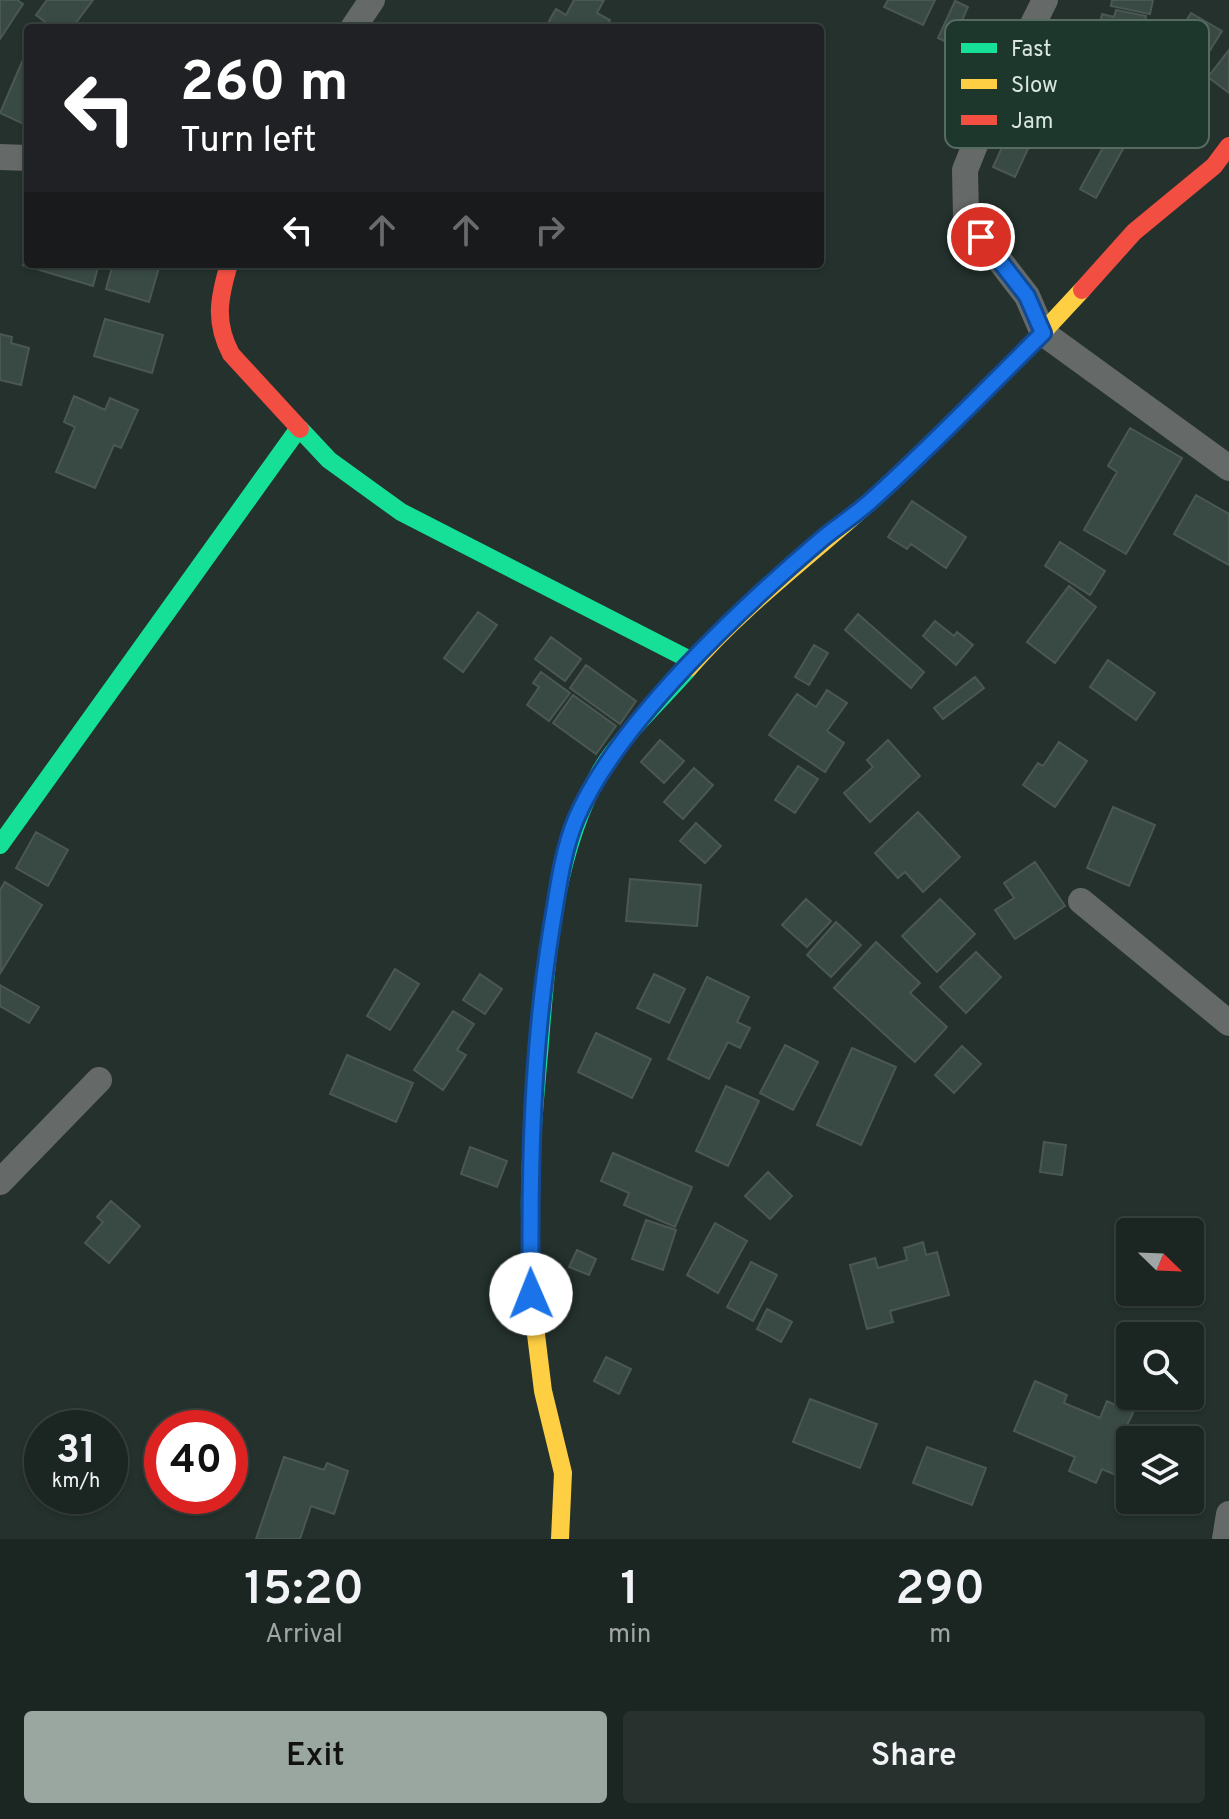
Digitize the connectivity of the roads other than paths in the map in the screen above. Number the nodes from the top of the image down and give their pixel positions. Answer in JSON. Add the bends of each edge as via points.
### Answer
{"nodes":[{"id":1,"x":372,"y":0,"type":"edge"},
{"id":2,"x":1045,"y":0,"type":"edge"},
{"id":3,"x":1035,"y":20,"type":"edge"},
{"id":4,"x":356,"y":24,"type":"edge"},
{"id":5,"x":1229,"y":146,"type":"edge"},
{"id":6,"x":974,"y":148,"type":"edge"},
{"id":7,"x":0,"y":157,"type":"edge"},
{"id":8,"x":24,"y":158,"type":"edge"},
{"id":9,"x":228,"y":268,"type":"edge"},
{"id":10,"x":1043,"y":333,"type":"junction"},
{"id":11,"x":299,"y":428,"type":"junction"},
{"id":12,"x":1229,"y":468,"type":"edge"},
{"id":13,"x":694,"y":662,"type":"junction"},
{"id":14,"x":0,"y":845,"type":"edge"},
{"id":15,"x":1081,"y":901,"type":"dead end"},
{"id":16,"x":1229,"y":1023,"type":"edge"},
{"id":17,"x":99,"y":1080,"type":"dead end"},
{"id":18,"x":0,"y":1182,"type":"edge"},
{"id":19,"x":1229,"y":1514,"type":"edge"},
{"id":20,"x":560,"y":1539,"type":"edge"},
{"id":21,"x":1225,"y":1539,"type":"edge"}],
"edges":[{"from":1,"to":4,"type":"street"},
{"from":2,"to":3,"type":"street"},
{"from":5,"to":10,"type":"street","via":[[1214,166],[1134,232]]},
{"from":6,"to":10,"type":"street","via":[[965,170],[966,217],[1027,296]]},
{"from":7,"to":8,"type":"street"},
{"from":9,"to":11,"type":"street","via":[[216,318],[220,335]]},
{"from":10,"to":12,"type":"street"},
{"from":10,"to":13,"type":"street","via":[[873,499],[772,583]]},
{"from":11,"to":13,"type":"street","via":[[329,460],[401,512]]},
{"from":11,"to":14,"type":"street"},
{"from":13,"to":20,"type":"street","via":[[603,767],[576,820],[564,856],[546,963],[529,1172],[531,1278],[543,1391],[563,1473]]},
{"from":15,"to":16,"type":"street"},
{"from":17,"to":18,"type":"street"},
{"from":19,"to":21,"type":"street"}]}
